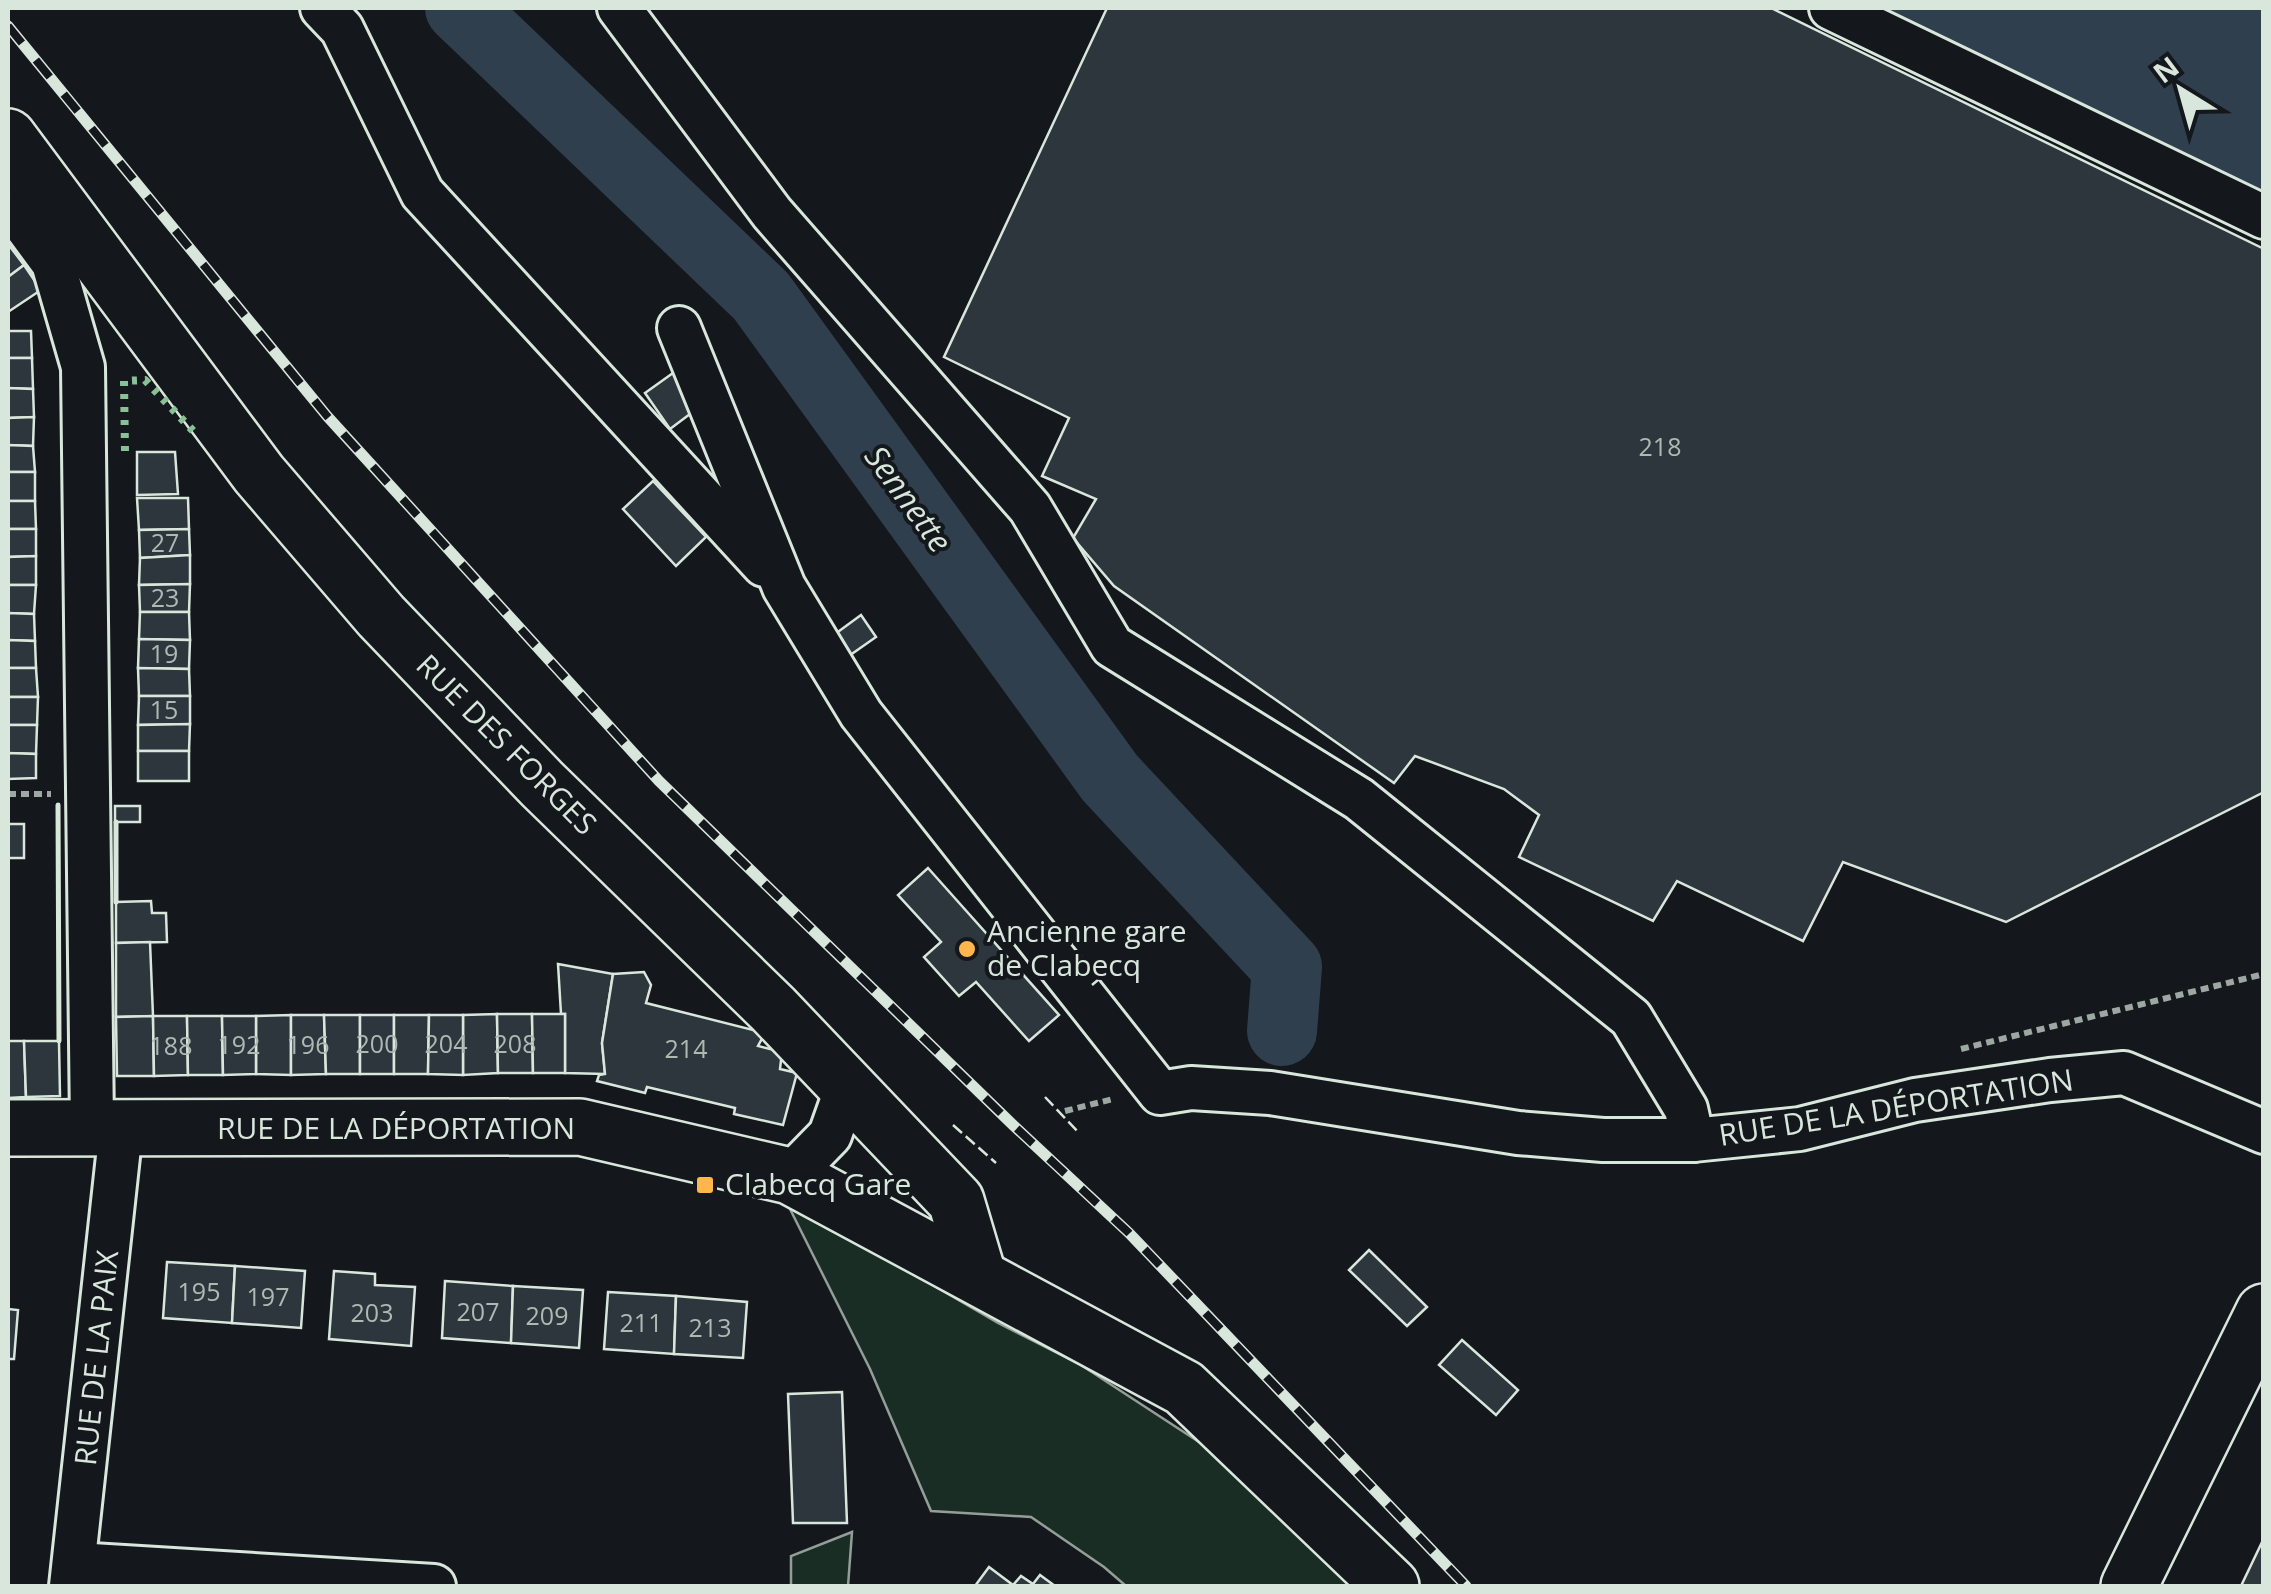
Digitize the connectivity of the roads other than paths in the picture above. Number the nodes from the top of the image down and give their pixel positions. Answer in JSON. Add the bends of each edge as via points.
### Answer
{"nodes":[{"id":1,"x":322,"y":8,"type":"edge"},
{"id":2,"x":618,"y":8,"type":"edge"},
{"id":3,"x":1832,"y":8,"type":"edge"},
{"id":4,"x":8,"y":136,"type":"edge"},
{"id":5,"x":8,"y":202,"type":"edge"},
{"id":6,"x":2264,"y":217,"type":"edge"},
{"id":7,"x":54,"y":263,"type":"junction"},
{"id":8,"x":124,"y":290,"type":"junction"},
{"id":9,"x":679,"y":328,"type":"dead end"},
{"id":10,"x":784,"y":587,"type":"junction"},
{"id":11,"x":847,"y":1087,"type":"junction"},
{"id":12,"x":8,"y":1128,"type":"edge"},
{"id":13,"x":107,"y":1128,"type":"junction"},
{"id":14,"x":2264,"y":1132,"type":"edge"},
{"id":15,"x":1693,"y":1140,"type":"junction"},
{"id":16,"x":790,"y":1176,"type":"junction"},
{"id":17,"x":978,"y":1275,"type":"junction"},
{"id":18,"x":2264,"y":1312,"type":"edge"},
{"id":19,"x":73,"y":1575,"type":"edge"},
{"id":20,"x":322,"y":1582,"type":"edge"},
{"id":21,"x":434,"y":1586,"type":"edge"},
{"id":22,"x":1391,"y":1586,"type":"edge"},
{"id":23,"x":2129,"y":1586,"type":"edge"}],
"edges":[{"from":1,"to":10,"type":"street","via":[[342,28],[422,193]]},
{"from":2,"to":15,"type":"street","via":[[772,213],[1030,508],[1112,646],[1359,800],[1631,1018],[1686,1109]]},
{"from":3,"to":6,"type":"street"},
{"from":4,"to":8,"type":"main road","name":"RUE DES FORGES"},
{"from":5,"to":7,"type":"street"},
{"from":7,"to":8,"type":"street"},
{"from":7,"to":13,"type":"street","via":[[83,367]]},
{"from":8,"to":11,"type":"main road","name":"RUE DES FORGES","via":[[260,474],[381,616]]},
{"from":9,"to":10,"type":"street"},
{"from":10,"to":15,"type":"street","name":"RUE DE LA DÉPORTATION","via":[[861,714],[1160,1093],[1254,1091],[1518,1133]]},
{"from":11,"to":16,"type":"street","via":[[830,1135]]},
{"from":11,"to":17,"type":"main road","name":"RUE DES FORGES","via":[[956,1201]]},
{"from":12,"to":13,"type":"main road","name":"RUE DE LA DÉPORTATION"},
{"from":13,"to":16,"type":"main road","name":"RUE DE LA DÉPORTATION","via":[[580,1128]]},
{"from":13,"to":19,"type":"street","name":"RUE DE LA PAIX"},
{"from":14,"to":15,"type":"street","name":"RUE DE LA DÉPORTATION","via":[[2124,1073],[1914,1100],[1800,1129]]},
{"from":16,"to":17,"type":"main road","name":"RUE DE LA DÉPORTATION"},
{"from":17,"to":22,"type":"main road","name":"RUE DE LA DÉPORTATION","via":[[1184,1388]]},
{"from":18,"to":23,"type":"main road"},
{"from":19,"to":20,"type":"street"},
{"from":20,"to":21,"type":"street"}]}
